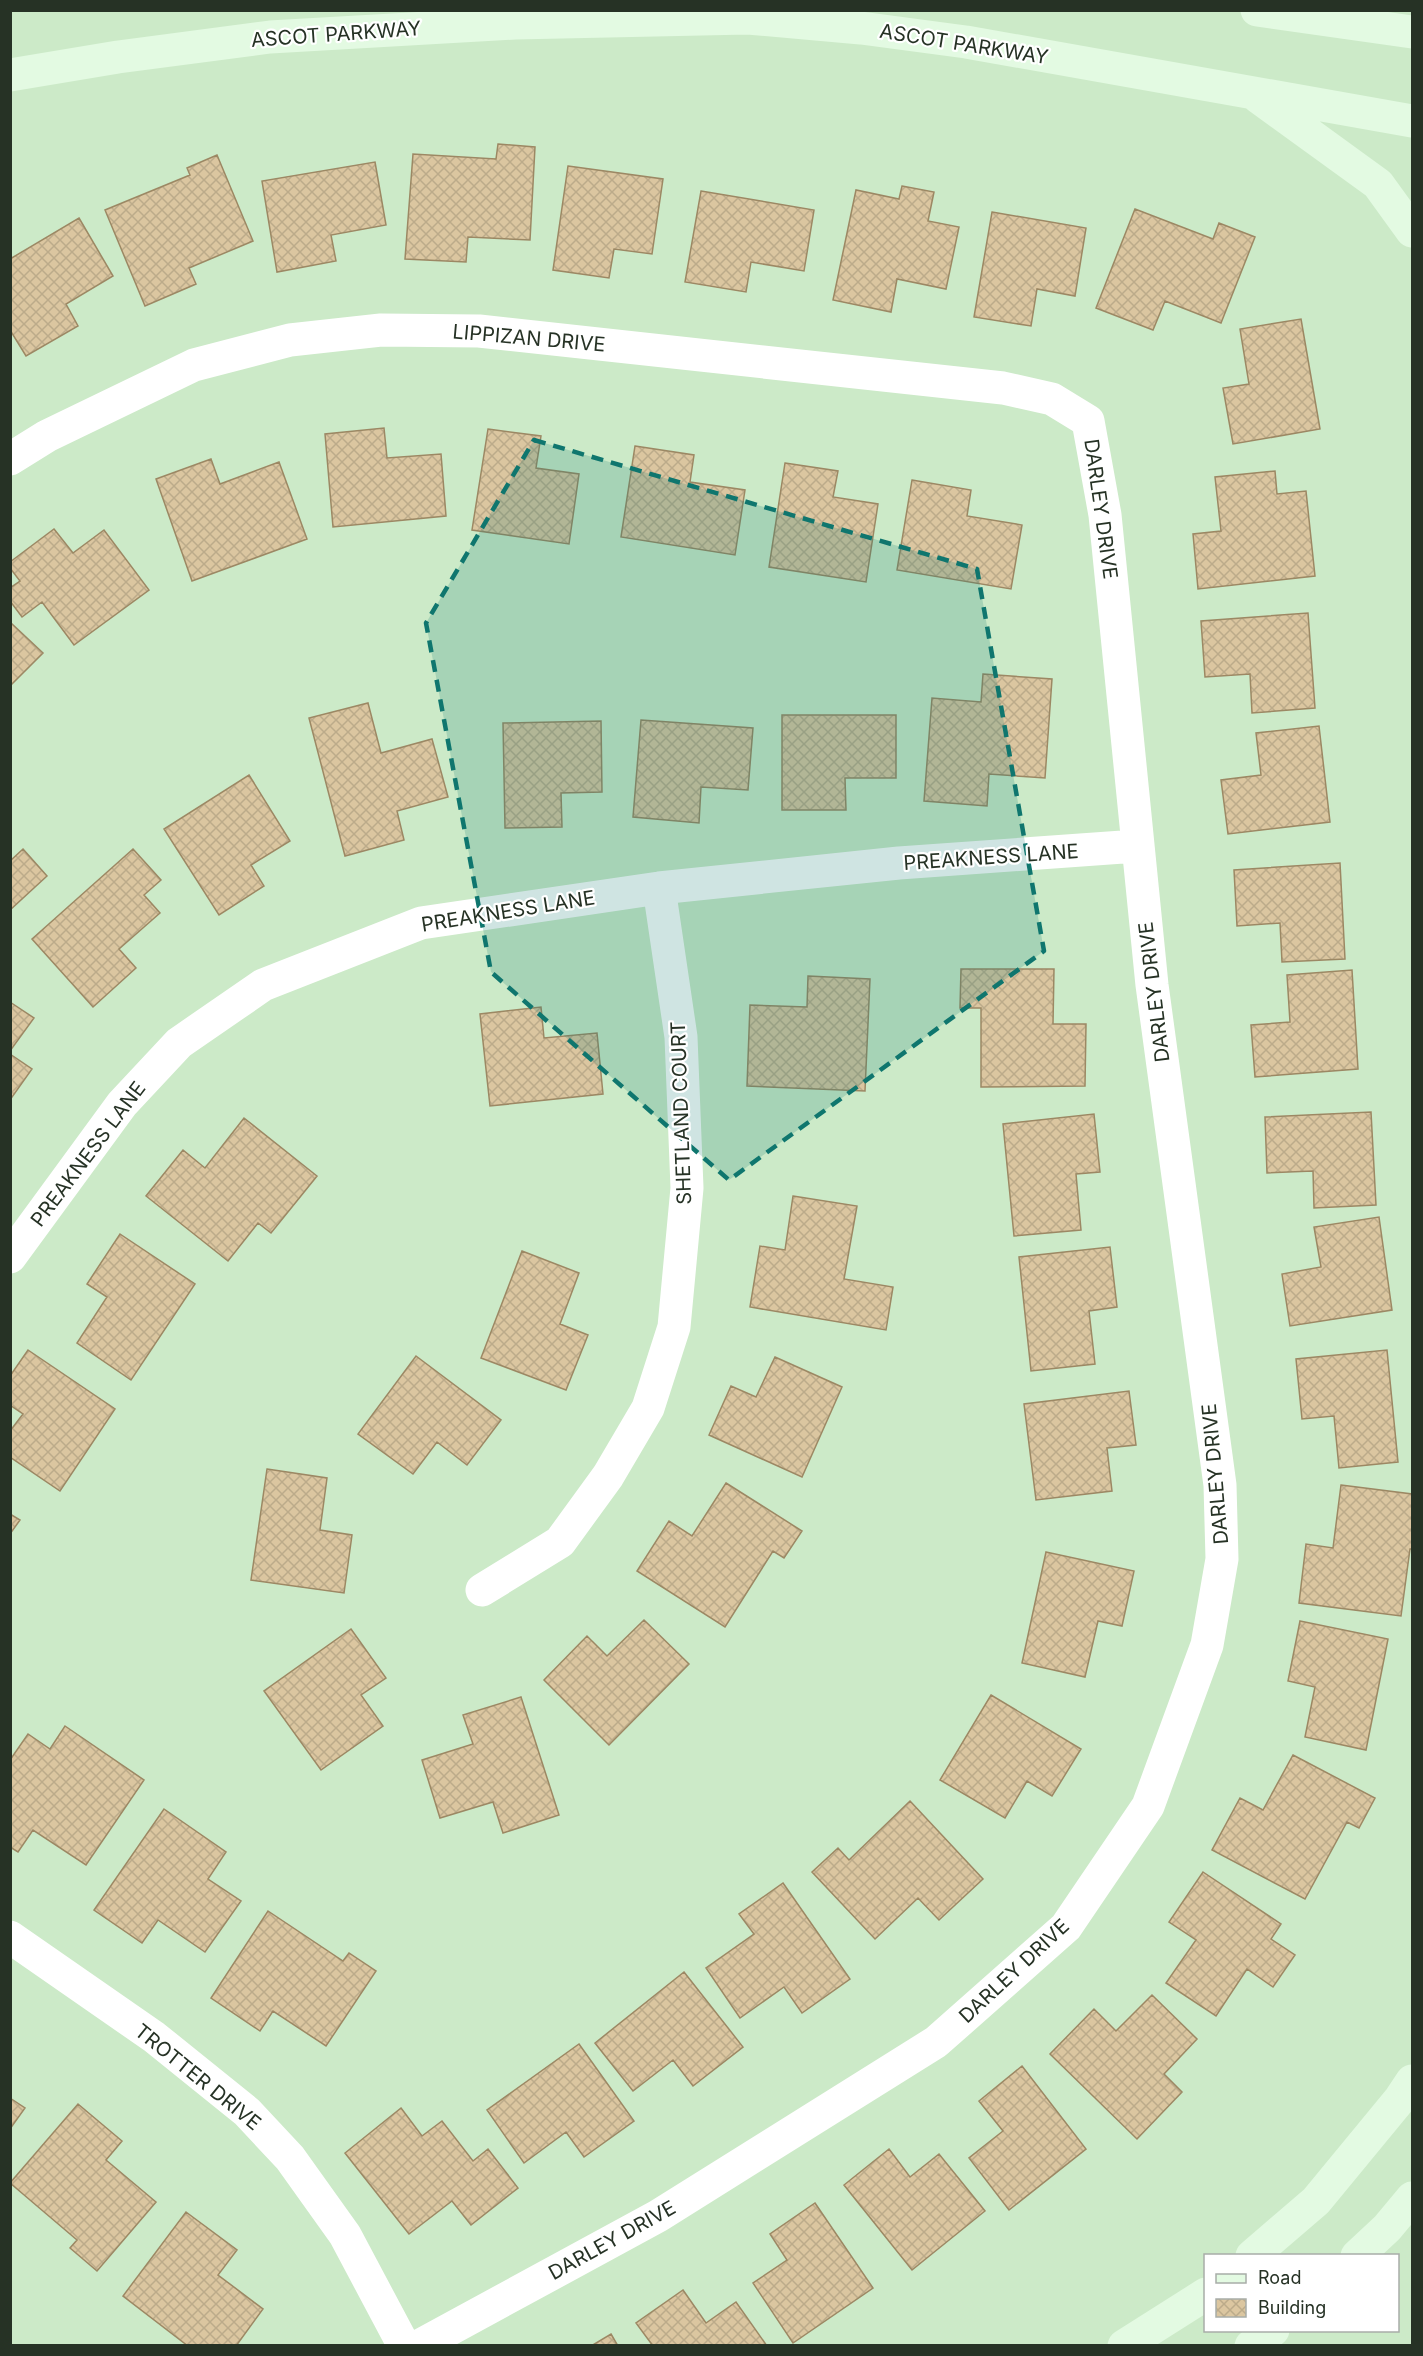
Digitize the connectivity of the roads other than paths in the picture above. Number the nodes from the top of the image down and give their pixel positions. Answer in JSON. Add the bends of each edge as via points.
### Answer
{"nodes":[{"id":1,"x":1257,"y":10,"type":"edge"},
{"id":2,"x":1413,"y":32,"type":"edge"},
{"id":3,"x":10,"y":75,"type":"edge"},
{"id":4,"x":1252,"y":92,"type":"junction"},
{"id":5,"x":1413,"y":121,"type":"edge"},
{"id":6,"x":1413,"y":231,"type":"edge"},
{"id":7,"x":1069,"y":409,"type":"joint"},
{"id":8,"x":10,"y":459,"type":"edge"},
{"id":9,"x":1137,"y":846,"type":"junction"},
{"id":10,"x":659,"y":888,"type":"junction"},
{"id":11,"x":10,"y":1257,"type":"edge"},
{"id":12,"x":482,"y":1590,"type":"dead end"},
{"id":13,"x":10,"y":1937,"type":"edge"},
{"id":14,"x":1413,"y":2081,"type":"edge"},
{"id":15,"x":1413,"y":2198,"type":"edge"},
{"id":16,"x":1254,"y":2254,"type":"edge"},
{"id":17,"x":1359,"y":2254,"type":"edge"},
{"id":18,"x":1204,"y":2295,"type":"edge"},
{"id":19,"x":1272,"y":2332,"type":"edge"},
{"id":20,"x":405,"y":2346,"type":"edge"},
{"id":21,"x":419,"y":2346,"type":"edge"},
{"id":22,"x":1124,"y":2346,"type":"edge"},
{"id":23,"x":1251,"y":2346,"type":"edge"}],
"edges":[{"from":1,"to":2,"type":"main road"},
{"from":3,"to":4,"type":"main road","name":"ASCOT PARKWAY","via":[[270,37],[515,23],[748,18],[966,42]]},
{"from":4,"to":5,"type":"main road","name":"ASCOT PARKWAY"},
{"from":4,"to":6,"type":"main road","via":[[1378,184]]},
{"from":7,"to":8,"type":"street","name":"LIPPIZAN DRIVE","via":[[1052,399],[1003,388],[479,331],[381,330],[290,340],[194,365],[47,436]]},
{"from":7,"to":9,"type":"street","name":"DARLEY DRIVE","via":[[1088,422],[1105,515]]},
{"from":9,"to":10,"type":"street","name":"PREAKNESS LANE","via":[[899,863]]},
{"from":9,"to":21,"type":"street","name":"DARLEY DRIVE","via":[[1153,997],[1220,1485],[1222,1559],[1207,1645],[1148,1806],[1066,1927],[936,2042],[658,2216]]},
{"from":10,"to":11,"type":"street","name":"PREAKNESS LANE","via":[[421,923],[263,985],[179,1042],[122,1104]]},
{"from":10,"to":12,"type":"street","name":"SHETLAND COURT","via":[[681,1037],[687,1188],[674,1327],[648,1408],[608,1476],[574,1523],[560,1542]]},
{"from":13,"to":20,"type":"street","name":"TROTTER DRIVE","via":[[154,2037],[247,2112],[290,2158],[345,2235]]},
{"from":14,"to":16,"type":"main road","via":[[1316,2201]]},
{"from":15,"to":17,"type":"main road"},
{"from":18,"to":22,"type":"main road"},
{"from":19,"to":23,"type":"main road"}]}
